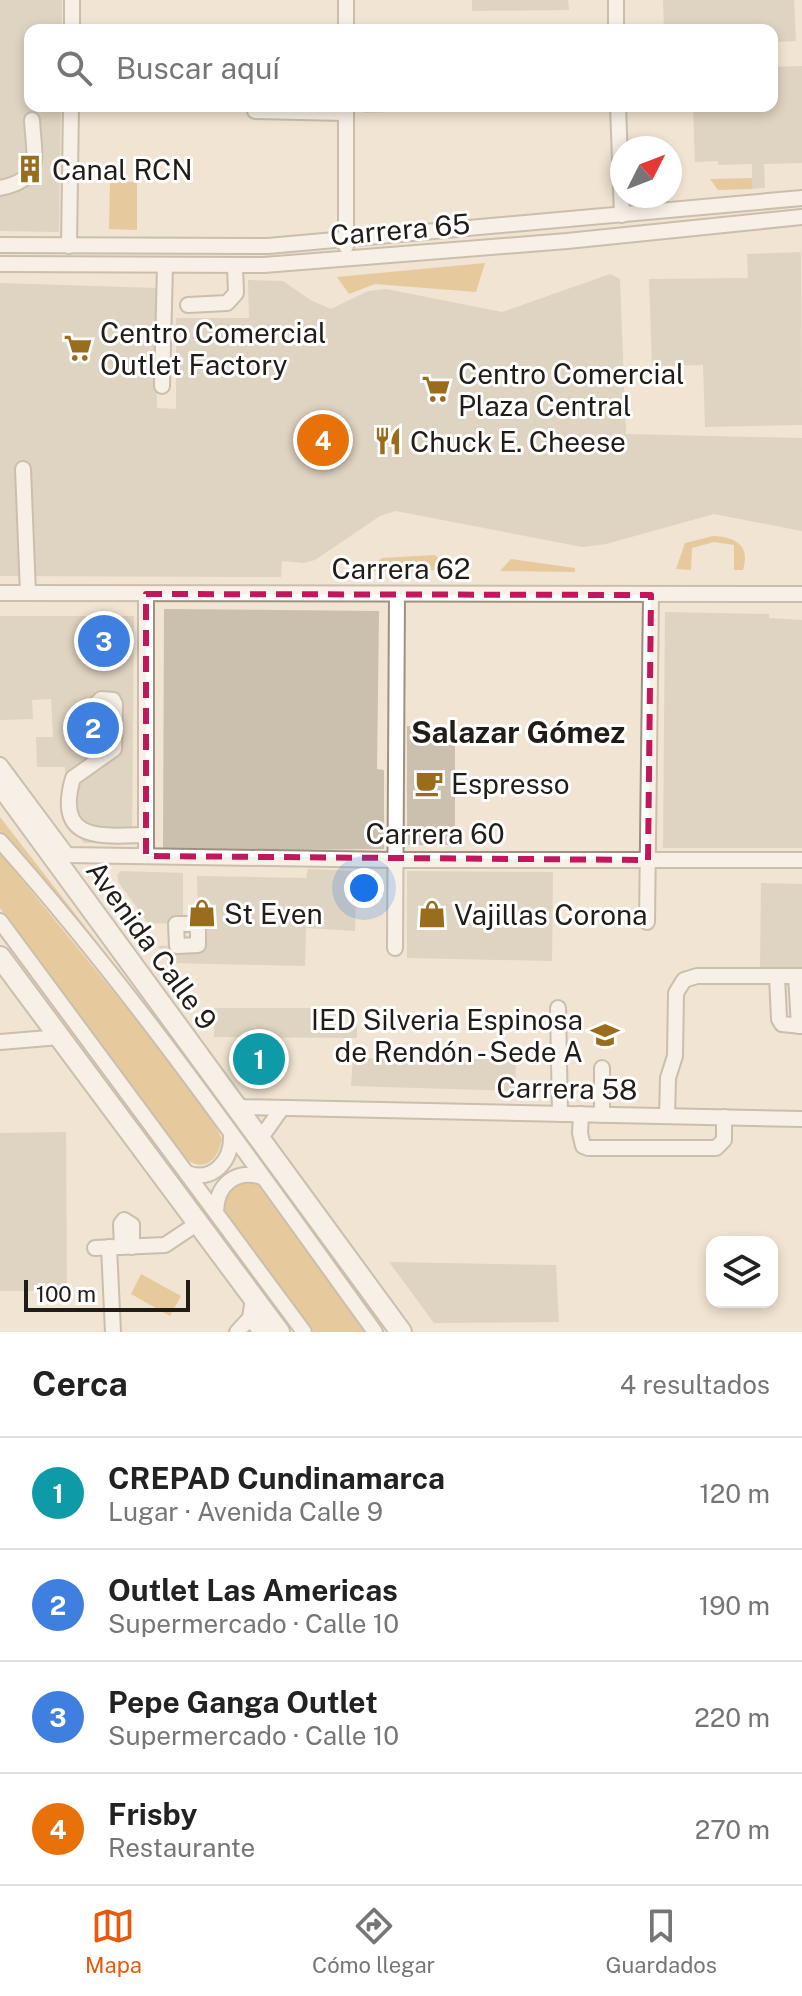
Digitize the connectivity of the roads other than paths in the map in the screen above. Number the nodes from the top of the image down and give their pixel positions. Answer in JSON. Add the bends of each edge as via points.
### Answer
{"nodes":[{"id":1,"x":72,"y":0,"type":"edge"},
{"id":2,"x":346,"y":0,"type":"edge"},
{"id":3,"x":616,"y":0,"type":"edge"},
{"id":4,"x":72,"y":24,"type":"edge"},
{"id":5,"x":346,"y":24,"type":"edge"},
{"id":6,"x":616,"y":24,"type":"edge"},
{"id":7,"x":71,"y":112,"type":"edge"},
{"id":8,"x":346,"y":112,"type":"edge"},
{"id":9,"x":618,"y":112,"type":"edge"},
{"id":10,"x":32,"y":120,"type":"dead end"},
{"id":11,"x":0,"y":188,"type":"edge"},
{"id":12,"x":802,"y":198,"type":"edge"},
{"id":13,"x":622,"y":215,"type":"junction"},
{"id":14,"x":802,"y":217,"type":"edge"},
{"id":15,"x":346,"y":238,"type":"junction"},
{"id":16,"x":0,"y":245,"type":"edge"},
{"id":17,"x":69,"y":246,"type":"junction"},
{"id":18,"x":248,"y":247,"type":"junction"},
{"id":19,"x":347,"y":259,"type":"junction"},
{"id":20,"x":0,"y":264,"type":"edge"},
{"id":21,"x":165,"y":265,"type":"junction"},
{"id":22,"x":235,"y":266,"type":"junction"},
{"id":23,"x":259,"y":266,"type":"junction"},
{"id":24,"x":188,"y":305,"type":"dead end"},
{"id":25,"x":162,"y":386,"type":"dead end"},
{"id":26,"x":23,"y":469,"type":"dead end"},
{"id":27,"x":0,"y":593,"type":"edge"},
{"id":28,"x":28,"y":593,"type":"junction"},
{"id":29,"x":146,"y":594,"type":"junction"},
{"id":30,"x":397,"y":594,"type":"junction"},
{"id":31,"x":802,"y":594,"type":"edge"},
{"id":32,"x":651,"y":595,"type":"junction"},
{"id":33,"x":95,"y":761,"type":"dead end"},
{"id":34,"x":0,"y":765,"type":"edge"},
{"id":35,"x":0,"y":784,"type":"edge"},
{"id":36,"x":0,"y":808,"type":"edge"},
{"id":37,"x":146,"y":835,"type":"junction"},
{"id":38,"x":0,"y":841,"type":"edge"},
{"id":39,"x":67,"y":855,"type":"junction"},
{"id":40,"x":146,"y":856,"type":"junction"},
{"id":41,"x":395,"y":860,"type":"junction"},
{"id":42,"x":648,"y":860,"type":"junction"},
{"id":43,"x":802,"y":860,"type":"edge"},
{"id":44,"x":98,"y":917,"type":"junction"},
{"id":45,"x":0,"y":921,"type":"edge"},
{"id":46,"x":647,"y":922,"type":"dead end"},
{"id":47,"x":395,"y":948,"type":"dead end"},
{"id":48,"x":2,"y":963,"type":"edge"},
{"id":49,"x":777,"y":976,"type":"junction"},
{"id":50,"x":799,"y":976,"type":"edge"},
{"id":51,"x":558,"y":1008,"type":"dead end"},
{"id":52,"x":800,"y":1026,"type":"edge"},
{"id":53,"x":60,"y":1037,"type":"junction"},
{"id":54,"x":0,"y":1042,"type":"edge"},
{"id":55,"x":602,"y":1068,"type":"dead end"},
{"id":56,"x":237,"y":1107,"type":"junction"},
{"id":57,"x":282,"y":1108,"type":"junction"},
{"id":58,"x":560,"y":1114,"type":"junction"},
{"id":59,"x":581,"y":1114,"type":"junction"},
{"id":60,"x":602,"y":1115,"type":"junction"},
{"id":61,"x":667,"y":1116,"type":"junction"},
{"id":62,"x":724,"y":1117,"type":"junction"},
{"id":63,"x":802,"y":1119,"type":"edge"},
{"id":64,"x":231,"y":1136,"type":"junction"},
{"id":65,"x":260,"y":1139,"type":"junction"},
{"id":66,"x":187,"y":1173,"type":"junction"},
{"id":67,"x":262,"y":1177,"type":"junction"},
{"id":68,"x":216,"y":1211,"type":"junction"},
{"id":69,"x":198,"y":1223,"type":"junction"},
{"id":70,"x":251,"y":1308,"type":"junction"},
{"id":71,"x":113,"y":1332,"type":"edge"},
{"id":72,"x":237,"y":1332,"type":"edge"},
{"id":73,"x":261,"y":1332,"type":"edge"},
{"id":74,"x":279,"y":1332,"type":"edge"},
{"id":75,"x":304,"y":1332,"type":"edge"},
{"id":76,"x":375,"y":1332,"type":"edge"},
{"id":77,"x":401,"y":1332,"type":"edge"}],
"edges":[{"from":1,"to":4,"type":"street"},
{"from":2,"to":5,"type":"street"},
{"from":3,"to":6,"type":"street"},
{"from":7,"to":17,"type":"street"},
{"from":8,"to":15,"type":"street"},
{"from":9,"to":13,"type":"street"},
{"from":10,"to":11,"type":"street","via":[[30,177]]},
{"from":12,"to":13,"type":"street","name":"Carrera 65"},
{"from":13,"to":15,"type":"street","name":"Carrera 65"},
{"from":14,"to":19,"type":"street","name":"Carrera 65"},
{"from":15,"to":18,"type":"street","name":"Carrera 65"},
{"from":15,"to":19,"type":"street"},
{"from":16,"to":17,"type":"street","name":"Carrera 65"},
{"from":17,"to":18,"type":"street","name":"Carrera 65"},
{"from":18,"to":23,"type":"street"},
{"from":19,"to":23,"type":"street","name":"Carrera 65"},
{"from":20,"to":21,"type":"street","name":"Carrera 65"},
{"from":21,"to":22,"type":"street","name":"Carrera 65"},
{"from":21,"to":25,"type":"street"},
{"from":22,"to":23,"type":"street","name":"Carrera 65"},
{"from":22,"to":24,"type":"street","via":[[236,293],[227,303]]},
{"from":26,"to":28,"type":"street"},
{"from":27,"to":28,"type":"street","name":"Carrera 62"},
{"from":28,"to":29,"type":"street","name":"Carrera 62"},
{"from":29,"to":30,"type":"street","name":"Carrera 62"},
{"from":29,"to":37,"type":"street"},
{"from":30,"to":32,"type":"street","name":"Carrera 62"},
{"from":30,"to":41,"type":"street"},
{"from":31,"to":32,"type":"street","name":"Carrera 62"},
{"from":32,"to":42,"type":"street"},
{"from":33,"to":37,"type":"street","via":[[72,782],[74,821],[90,834]]},
{"from":34,"to":39,"type":"street","name":"Avenida Calle 9"},
{"from":35,"to":44,"type":"highway","name":"Avenida Calle 9"},
{"from":36,"to":44,"type":"highway"},
{"from":37,"to":40,"type":"street"},
{"from":38,"to":64,"type":"street","via":[[99,957]]},
{"from":39,"to":40,"type":"street","name":"Carrera 60"},
{"from":39,"to":44,"type":"highway"},
{"from":40,"to":41,"type":"street","name":"Carrera 60"},
{"from":41,"to":42,"type":"street","name":"Carrera 60"},
{"from":41,"to":47,"type":"street"},
{"from":42,"to":43,"type":"street","name":"Carrera 60"},
{"from":42,"to":46,"type":"street"},
{"from":44,"to":56,"type":"highway","name":"Avenida Calle 9"},
{"from":45,"to":66,"type":"street"},
{"from":48,"to":53,"type":"highway"},
{"from":49,"to":50,"type":"street"},
{"from":49,"to":52,"type":"street","via":[[779,1019]]},
{"from":49,"to":61,"type":"street","via":[[684,980],[676,993]]},
{"from":50,"to":52,"type":"street"},
{"from":51,"to":58,"type":"street"},
{"from":53,"to":54,"type":"street"},
{"from":53,"to":69,"type":"highway"},
{"from":55,"to":60,"type":"street"},
{"from":56,"to":57,"type":"street","name":"Carrera 58"},
{"from":56,"to":65,"type":"highway","name":"Avenida Calle 9"},
{"from":57,"to":58,"type":"street","name":"Carrera 58"},
{"from":57,"to":65,"type":"street"},
{"from":58,"to":59,"type":"street","name":"Carrera 58"},
{"from":59,"to":60,"type":"street","name":"Carrera 58"},
{"from":59,"to":62,"type":"street","via":[[580,1141],[588,1148],[716,1148],[724,1140]]},
{"from":60,"to":61,"type":"street","name":"Carrera 58"},
{"from":61,"to":62,"type":"street","name":"Carrera 58"},
{"from":62,"to":63,"type":"street","name":"Carrera 58"},
{"from":64,"to":66,"type":"street","via":[[228,1158],[217,1170],[203,1176]]},
{"from":64,"to":67,"type":"street"},
{"from":65,"to":77,"type":"highway","name":"Avenida Calle 9"},
{"from":66,"to":68,"type":"street"},
{"from":67,"to":68,"type":"street","via":[[241,1174],[229,1180],[218,1195]]},
{"from":67,"to":76,"type":"street"},
{"from":68,"to":75,"type":"street"},
{"from":69,"to":70,"type":"highway"},
{"from":69,"to":71,"type":"street","via":[[165,1245],[115,1247]]},
{"from":70,"to":72,"type":"street"},
{"from":70,"to":73,"type":"street"},
{"from":70,"to":74,"type":"highway"}]}
